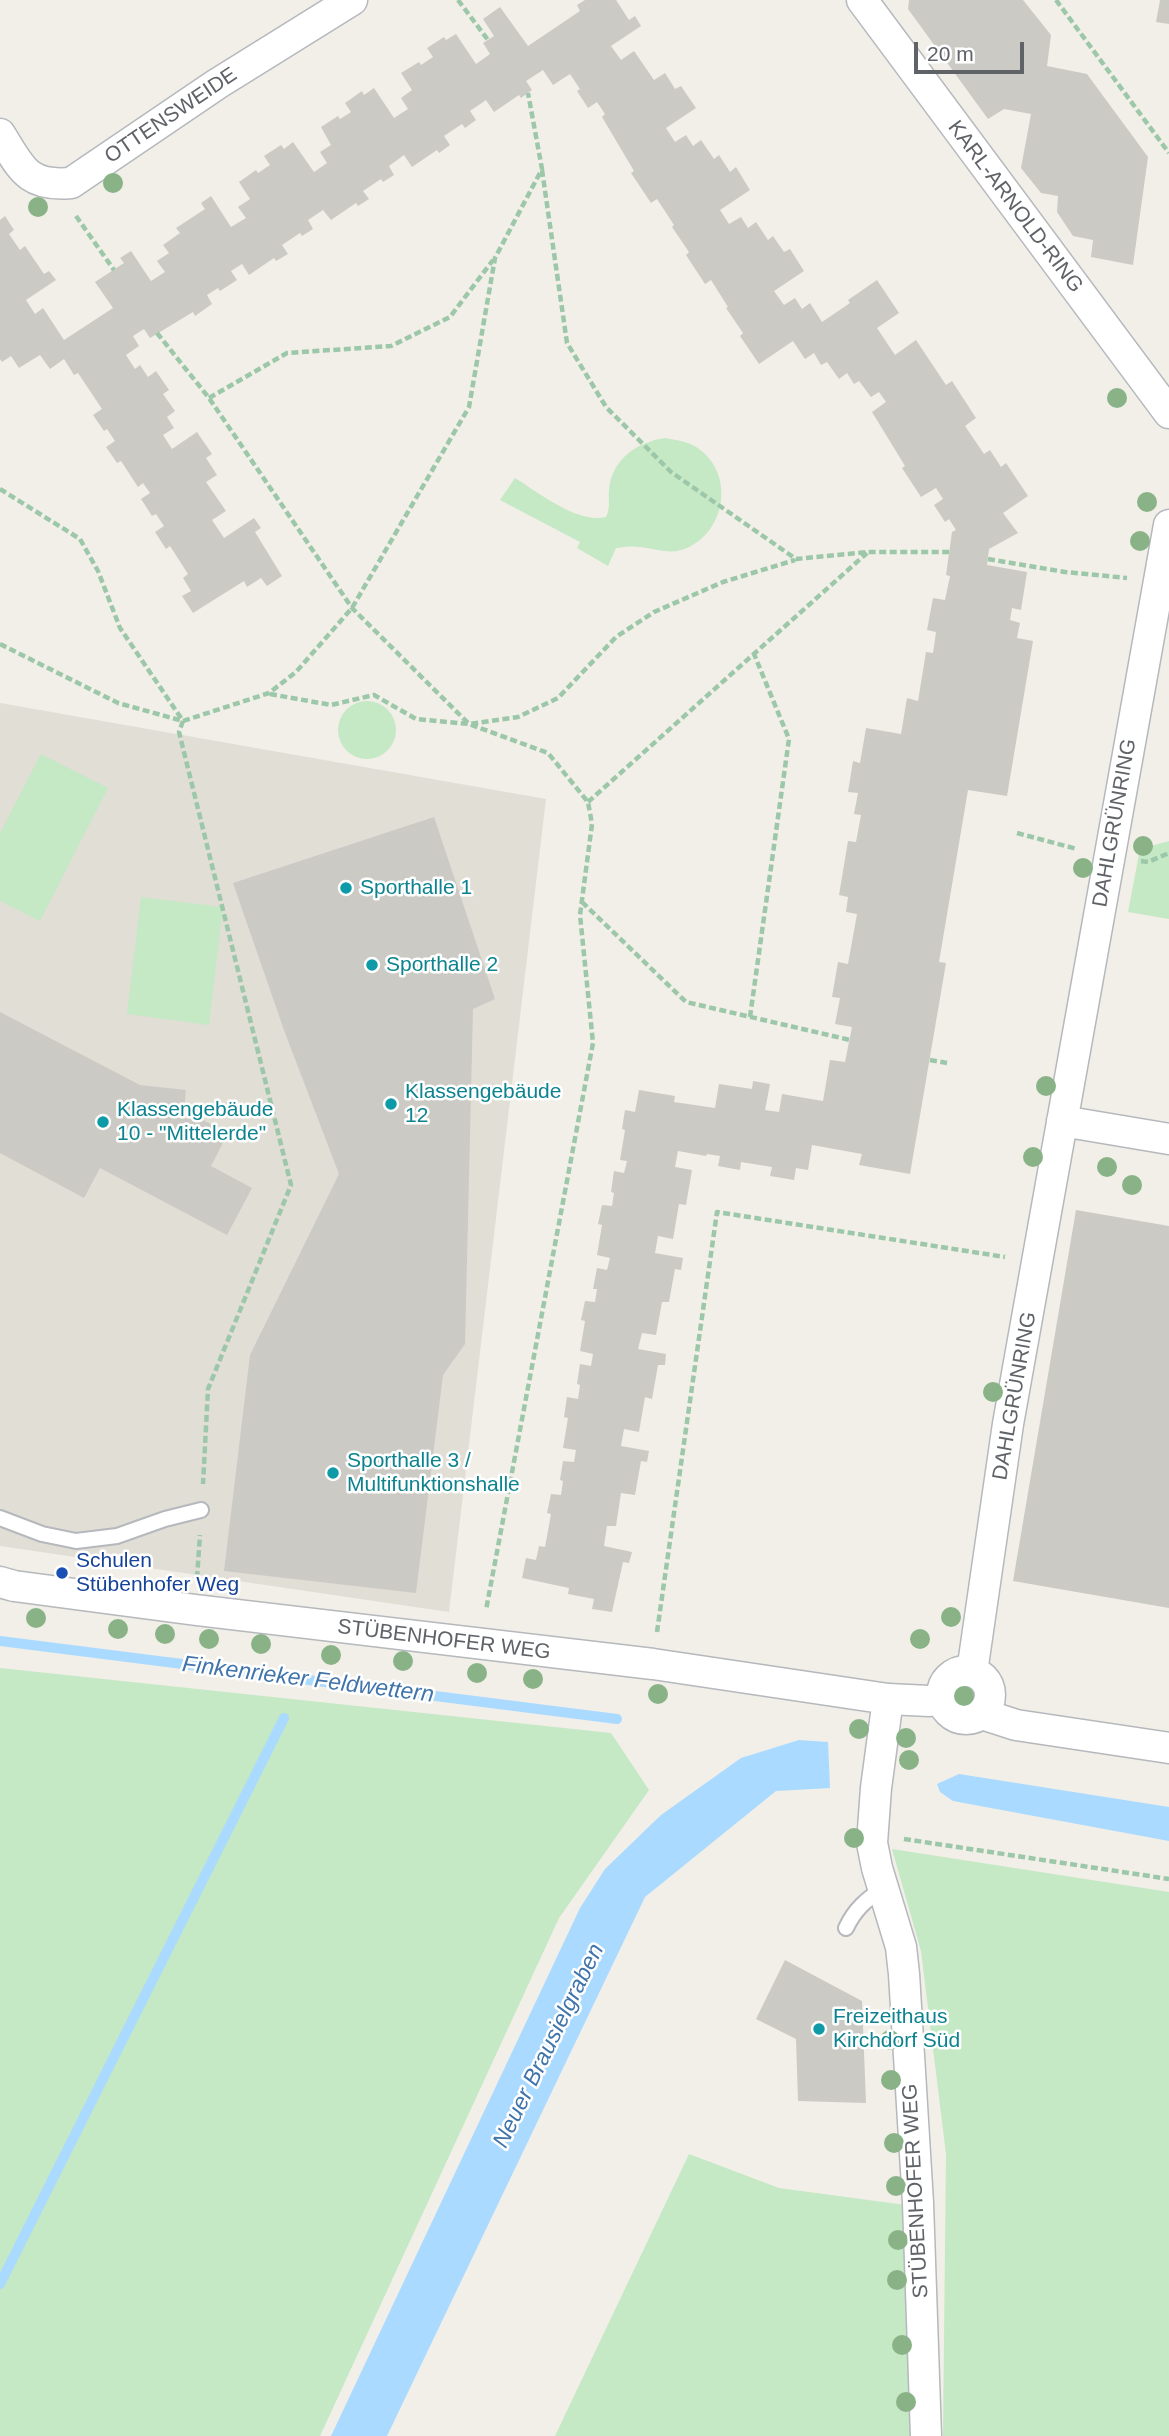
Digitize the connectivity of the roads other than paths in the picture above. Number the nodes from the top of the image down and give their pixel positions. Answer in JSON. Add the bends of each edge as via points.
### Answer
{"nodes":[{"id":1,"x":352,"y":0,"type":"edge"},
{"id":2,"x":862,"y":0,"type":"edge"},
{"id":3,"x":0,"y":134,"type":"edge"},
{"id":4,"x":1169,"y":413,"type":"edge"},
{"id":5,"x":1169,"y":525,"type":"edge"},
{"id":6,"x":1062,"y":1121,"type":"junction"},
{"id":7,"x":1169,"y":1139,"type":"edge"},
{"id":8,"x":201,"y":1510,"type":"road end"},
{"id":9,"x":0,"y":1518,"type":"edge"},
{"id":10,"x":0,"y":1582,"type":"edge"},
{"id":11,"x":972,"y":1672,"type":"junction"},
{"id":12,"x":888,"y":1699,"type":"junction"},
{"id":13,"x":942,"y":1699,"type":"junction"},
{"id":14,"x":982,"y":1714,"type":"junction"},
{"id":15,"x":1169,"y":1748,"type":"edge"},
{"id":16,"x":883,"y":1888,"type":"junction"},
{"id":17,"x":846,"y":1927,"type":"dead end"},
{"id":18,"x":926,"y":2436,"type":"edge"}],
"edges":[{"from":1,"to":3,"type":"street","name":"OTTENSWEIDE","via":[[71,183],[53,185],[25,174]]},
{"from":2,"to":4,"type":"street","name":"KARL-ARNOLD-RING"},
{"from":5,"to":6,"type":"street","name":"DAHLGRÜNRING"},
{"from":6,"to":7,"type":"street"},
{"from":6,"to":11,"type":"street","name":"DAHLGRÜNRING","via":[[1008,1423]]},
{"from":8,"to":9,"type":"lane","via":[[117,1536],[76,1541]]},
{"from":10,"to":12,"type":"street","name":"STÜBENHOFER WEG","via":[[653,1664]]},
{"from":11,"to":13,"type":"street","via":[[953,1675]]},
{"from":11,"to":14,"type":"street","via":[[990,1689],[991,1699]]},
{"from":12,"to":13,"type":"street","name":"STÜBENHOFER WEG"},
{"from":12,"to":16,"type":"street","name":"STÜBENHOFER WEG","via":[[872,1834]]},
{"from":13,"to":14,"type":"street","via":[[953,1716],[973,1719]]},
{"from":14,"to":15,"type":"street","via":[[1016,1725]]},
{"from":16,"to":17,"type":"lane","via":[[858,1907]]},
{"from":16,"to":18,"type":"street","name":"STÜBENHOFER WEG","via":[[901,1947],[905,1987]]}]}
